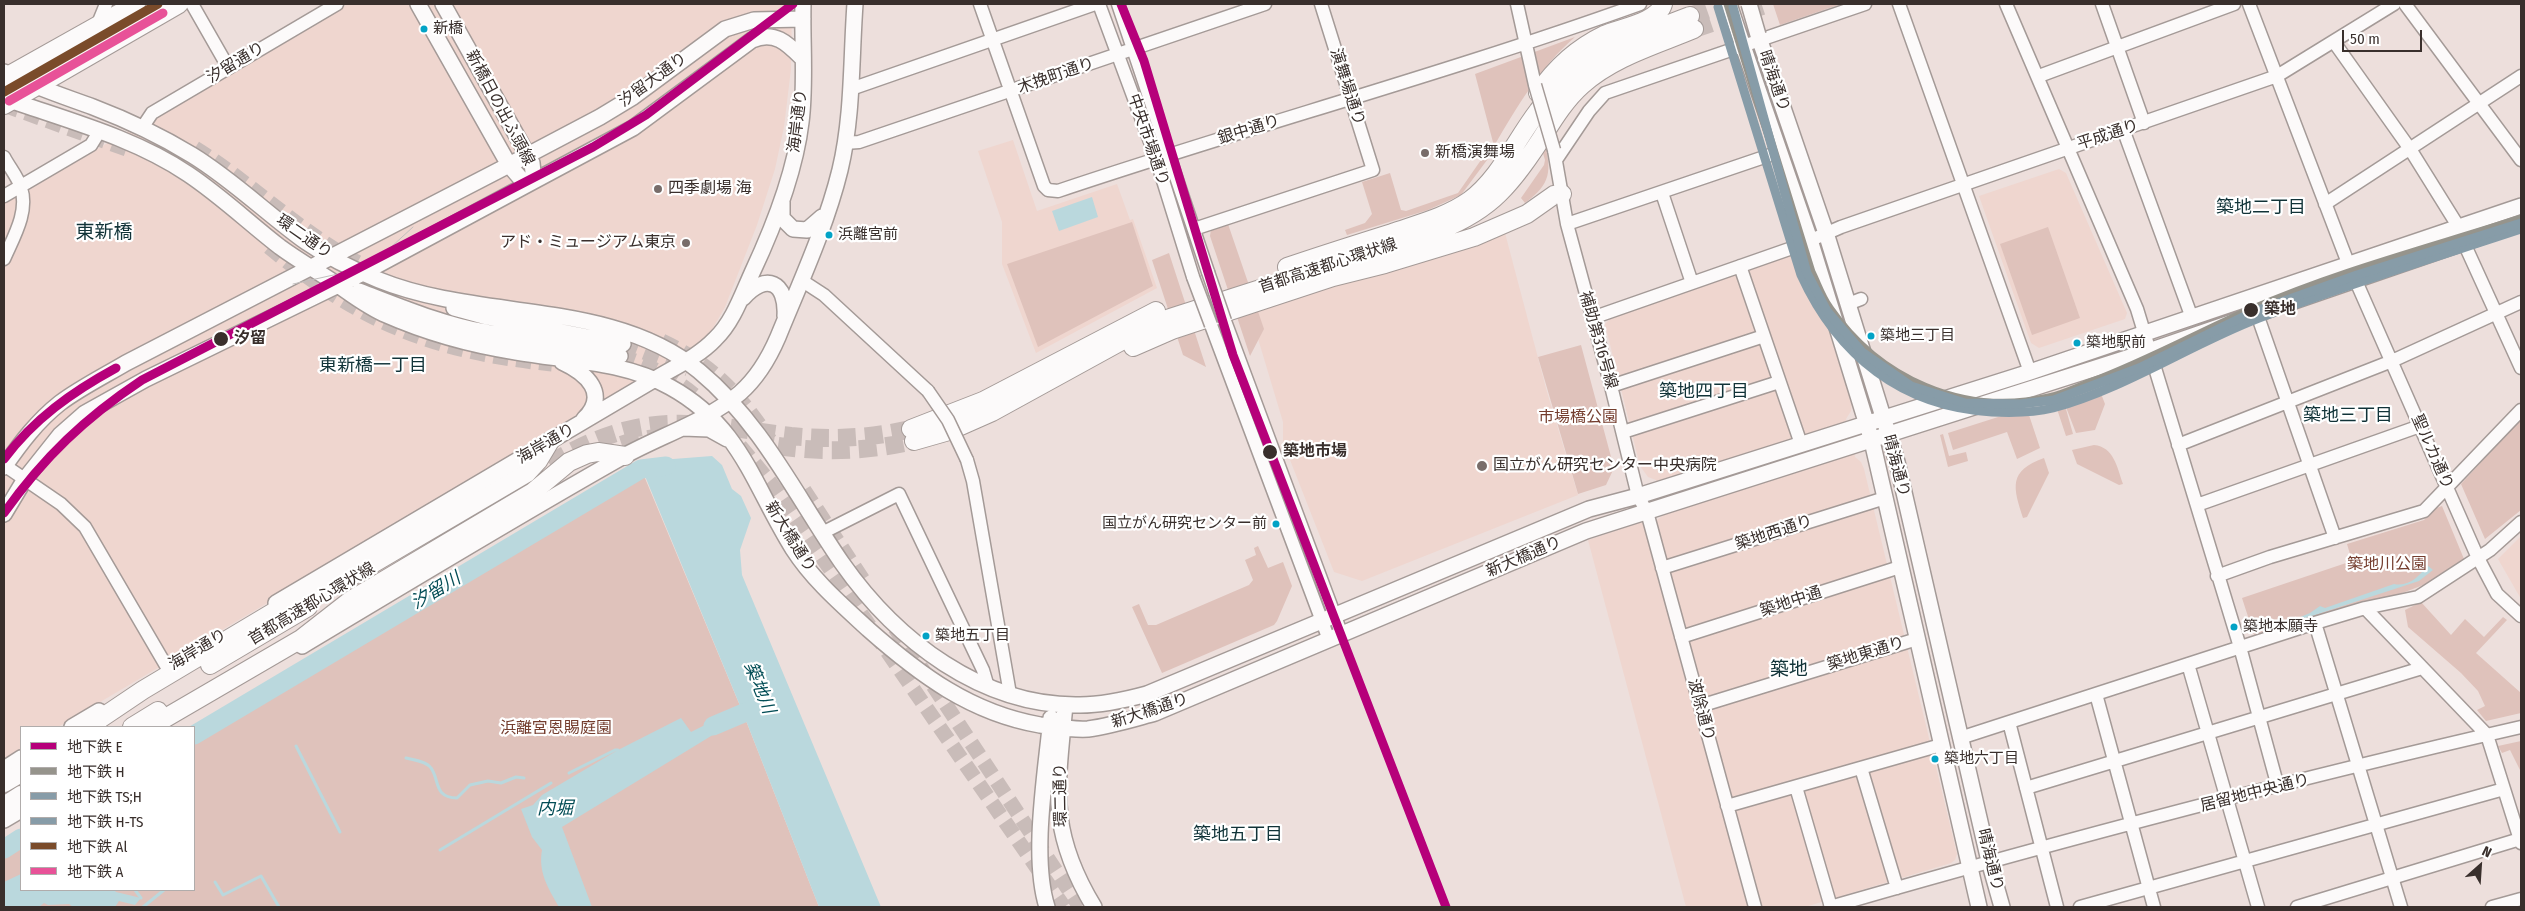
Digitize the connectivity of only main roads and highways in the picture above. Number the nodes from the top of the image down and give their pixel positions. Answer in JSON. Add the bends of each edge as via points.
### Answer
{"nodes":[{"id":1,"x":179,"y":4,"type":"edge"},
{"id":2,"x":418,"y":4,"type":"edge"},
{"id":3,"x":444,"y":4,"type":"edge"},
{"id":4,"x":803,"y":4,"type":"edge"},
{"id":5,"x":855,"y":4,"type":"edge"},
{"id":6,"x":859,"y":4,"type":"edge"},
{"id":7,"x":1663,"y":4,"type":"edge"},
{"id":8,"x":1729,"y":4,"type":"edge"},
{"id":9,"x":1749,"y":4,"type":"edge"},
{"id":10,"x":119,"y":6,"type":"edge"},
{"id":11,"x":803,"y":19,"type":"junction"},
{"id":12,"x":854,"y":21,"type":"junction"},
{"id":13,"x":804,"y":59,"type":"junction"},
{"id":14,"x":6,"y":75,"type":"edge"},
{"id":15,"x":37,"y":86,"type":"junction"},
{"id":16,"x":6,"y":101,"type":"edge"},
{"id":17,"x":527,"y":155,"type":"junction"},
{"id":18,"x":509,"y":165,"type":"junction"},
{"id":19,"x":1494,"y":175,"type":"junction"},
{"id":20,"x":532,"y":182,"type":"junction"},
{"id":21,"x":783,"y":194,"type":"junction"},
{"id":22,"x":1562,"y":194,"type":"road end"},
{"id":23,"x":2521,"y":206,"type":"edge"},
{"id":24,"x":828,"y":210,"type":"junction"},
{"id":25,"x":2521,"y":223,"type":"edge"},
{"id":26,"x":282,"y":224,"type":"junction"},
{"id":27,"x":275,"y":243,"type":"junction"},
{"id":28,"x":330,"y":257,"type":"junction"},
{"id":29,"x":310,"y":268,"type":"junction"},
{"id":30,"x":363,"y":273,"type":"junction"},
{"id":31,"x":338,"y":285,"type":"junction"},
{"id":32,"x":406,"y":290,"type":"junction"},
{"id":33,"x":739,"y":302,"type":"junction"},
{"id":34,"x":784,"y":321,"type":"junction"},
{"id":35,"x":552,"y":357,"type":"junction"},
{"id":36,"x":685,"y":361,"type":"junction"},
{"id":37,"x":655,"y":379,"type":"junction"},
{"id":38,"x":1052,"y":381,"type":"junction"},
{"id":39,"x":730,"y":400,"type":"junction"},
{"id":40,"x":709,"y":414,"type":"junction"},
{"id":41,"x":1883,"y":417,"type":"junction"},
{"id":42,"x":1866,"y":423,"type":"junction"},
{"id":43,"x":577,"y":425,"type":"junction"},
{"id":44,"x":677,"y":429,"type":"junction"},
{"id":45,"x":1888,"y":435,"type":"junction"},
{"id":46,"x":550,"y":441,"type":"junction"},
{"id":47,"x":1872,"y":441,"type":"junction"},
{"id":48,"x":738,"y":448,"type":"junction"},
{"id":49,"x":624,"y":456,"type":"junction"},
{"id":50,"x":4,"y":466,"type":"edge"},
{"id":51,"x":525,"y":481,"type":"junction"},
{"id":52,"x":4,"y":514,"type":"edge"},
{"id":53,"x":277,"y":632,"type":"junction"},
{"id":54,"x":1059,"y":704,"type":"junction"},
{"id":55,"x":74,"y":726,"type":"edge"},
{"id":56,"x":89,"y":726,"type":"edge"},
{"id":57,"x":103,"y":726,"type":"edge"},
{"id":58,"x":134,"y":726,"type":"edge"},
{"id":59,"x":152,"y":726,"type":"edge"},
{"id":60,"x":168,"y":726,"type":"edge"},
{"id":61,"x":1057,"y":727,"type":"junction"},
{"id":62,"x":20,"y":796,"type":"edge"},
{"id":63,"x":4,"y":806,"type":"edge"},
{"id":64,"x":20,"y":811,"type":"edge"},
{"id":65,"x":4,"y":820,"type":"edge"},
{"id":66,"x":1048,"y":907,"type":"edge"},
{"id":67,"x":1094,"y":907,"type":"edge"},
{"id":68,"x":1979,"y":907,"type":"edge"},
{"id":69,"x":2002,"y":907,"type":"edge"}],
"edges":[{"from":1,"to":15,"type":"highway"},
{"from":2,"to":18,"type":"main road","name":"新橋日の出ふ頭線"},
{"from":3,"to":17,"type":"main road","name":"新橋日の出ふ頭線"},
{"from":4,"to":11,"type":"main road","name":"海岸通り"},
{"from":5,"to":12,"type":"main road"},
{"from":6,"to":12,"type":"main road"},
{"from":7,"to":19,"type":"highway","via":[[1652,18],[1592,41],[1560,66],[1529,107]]},
{"from":8,"to":42,"type":"main road","name":"晴海通り","bridge":true,"via":[[1810,240]]},
{"from":9,"to":41,"type":"main road","name":"晴海通り","bridge":true,"via":[[1826,233],[1855,301]]},
{"from":10,"to":14,"type":"highway","via":[[97,26]]},
{"from":11,"to":13,"type":"main road","name":"海岸通り"},
{"from":11,"to":17,"type":"main road","name":"汐留大通り","via":[[754,20],[725,29],[633,97]]},
{"from":12,"to":24,"type":"main road","via":[[845,143]]},
{"from":13,"to":20,"type":"main road","name":"汐留大通り","via":[[776,37],[752,40],[633,128]]},
{"from":13,"to":21,"type":"main road","name":"海岸通り","via":[[800,129]]},
{"from":14,"to":15,"type":"main road","name":"環二通り"},
{"from":15,"to":16,"type":"highway"},
{"from":15,"to":26,"type":"main road","name":"環二通り","via":[[142,128],[204,162]]},
{"from":16,"to":27,"type":"main road","name":"環二通り","via":[[141,148],[181,169]]},
{"from":17,"to":18,"type":"main road","name":"汐留大通り"},
{"from":17,"to":20,"type":"main road","name":"新橋日の出ふ頭線","via":[[532,163]]},
{"from":18,"to":20,"type":"main road","via":[[521,179]]},
{"from":18,"to":28,"type":"main road","name":"新橋日の出ふ頭線"},
{"from":19,"to":38,"type":"highway","name":"首都高速都心環状線","via":[[1476,195],[1449,212],[1164,307],[912,435],[964,425]]},
{"from":19,"to":38,"type":"highway","name":"首都高速都心環状線","via":[[1539,109],[1575,71],[1615,46],[1692,23],[1589,79],[1566,101],[1508,185],[1487,206],[1468,218],[1428,235],[1170,318]]},
{"from":20,"to":30,"type":"main road","name":"新橋日の出ふ頭線"},
{"from":21,"to":24,"type":"main road","via":[[782,218],[793,229],[807,230]]},
{"from":21,"to":33,"type":"main road","name":"海岸通り","via":[[760,258]]},
{"from":22,"to":38,"type":"highway","via":[[1554,194],[1526,214],[1474,237],[1333,277],[1182,327]]},
{"from":23,"to":41,"type":"main road","name":"新大橋通り","via":[[2030,372]]},
{"from":24,"to":34,"type":"main road"},
{"from":25,"to":45,"type":"main road","name":"新大橋通り","via":[[2149,351]]},
{"from":26,"to":27,"type":"main road","via":[[285,237]]},
{"from":26,"to":28,"type":"main road","name":"環二通り"},
{"from":27,"to":29,"type":"main road","name":"環二通り"},
{"from":28,"to":29,"type":"main road","name":"新橋日の出ふ頭線"},
{"from":28,"to":30,"type":"main road","name":"環二通り"},
{"from":29,"to":31,"type":"main road","name":"環二通り"},
{"from":29,"to":50,"type":"main road","name":"新橋日の出ふ頭線","via":[[75,392],[32,430]]},
{"from":30,"to":31,"type":"main road","name":"新橋日の出ふ頭線"},
{"from":30,"to":32,"type":"main road","name":"環二通り"},
{"from":31,"to":32,"type":"main road","via":[[447,324],[622,350],[487,317]]},
{"from":31,"to":35,"type":"main road","name":"環二通り","via":[[380,312],[430,332],[486,347]]},
{"from":31,"to":52,"type":"main road","name":"新橋日の出ふ頭線","via":[[146,379],[85,413],[60,435],[25,479]]},
{"from":32,"to":36,"type":"main road","name":"環二通り","via":[[617,330],[674,352]]},
{"from":33,"to":34,"type":"main road","via":[[755,286],[775,285],[785,296]]},
{"from":33,"to":36,"type":"main road","name":"海岸通り","via":[[720,333],[708,346]]},
{"from":34,"to":39,"type":"main road","via":[[762,368]]},
{"from":35,"to":37,"type":"main road","name":"環二通り","via":[[638,372]]},
{"from":35,"to":43,"type":"main road","via":[[579,371],[593,386],[592,406]]},
{"from":36,"to":37,"type":"main road","name":"海岸通り"},
{"from":36,"to":39,"type":"main road","name":"新大橋通り"},
{"from":37,"to":40,"type":"main road","name":"新大橋通り"},
{"from":37,"to":43,"type":"main road","name":"海岸通り"},
{"from":39,"to":40,"type":"main road"},
{"from":39,"to":54,"type":"main road","name":"新大橋通り","via":[[771,453],[859,586],[897,625],[934,656],[988,687]]},
{"from":40,"to":44,"type":"main road"},
{"from":40,"to":48,"type":"main road","name":"新大橋通り"},
{"from":41,"to":42,"type":"main road","name":"新大橋通り"},
{"from":41,"to":45,"type":"main road","name":"晴海通り"},
{"from":42,"to":47,"type":"main road","name":"晴海通り"},
{"from":42,"to":54,"type":"main road","name":"新大橋通り","via":[[1589,509],[1147,694],[1100,704]]},
{"from":43,"to":46,"type":"main road","name":"海岸通り"},
{"from":44,"to":48,"type":"main road","via":[[708,428]]},
{"from":44,"to":49,"type":"main road"},
{"from":45,"to":47,"type":"main road","name":"新大橋通り"},
{"from":45,"to":69,"type":"main road","name":"晴海通り"},
{"from":46,"to":51,"type":"highway"},
{"from":46,"to":55,"type":"main road","name":"海岸通り"},
{"from":47,"to":61,"type":"main road","name":"新大橋通り","via":[[1586,531],[1155,713],[1102,727]]},
{"from":47,"to":68,"type":"main road","name":"晴海通り"},
{"from":48,"to":61,"type":"main road","name":"新大橋通り","via":[[781,528],[811,573],[903,660],[970,704],[1016,720]]},
{"from":49,"to":59,"type":"highway","via":[[610,452],[587,454],[569,462],[545,483],[351,600],[301,639]]},
{"from":49,"to":60,"type":"main road"},
{"from":51,"to":53,"type":"highway","name":"首都高速都心環状線"},
{"from":51,"to":56,"type":"highway","via":[[340,584],[282,607]]},
{"from":53,"to":57,"type":"highway","name":"首都高速都心環状線"},
{"from":53,"to":58,"type":"highway","name":"首都高速都心環状線"},
{"from":54,"to":61,"type":"main road","name":"環二通り"},
{"from":61,"to":66,"type":"main road","name":"環二通り","via":[[1040,856]]},
{"from":61,"to":67,"type":"main road","name":"環二通り","via":[[1062,836],[1075,874]]},
{"from":62,"to":63,"type":"highway"},
{"from":64,"to":65,"type":"main road"}]}
